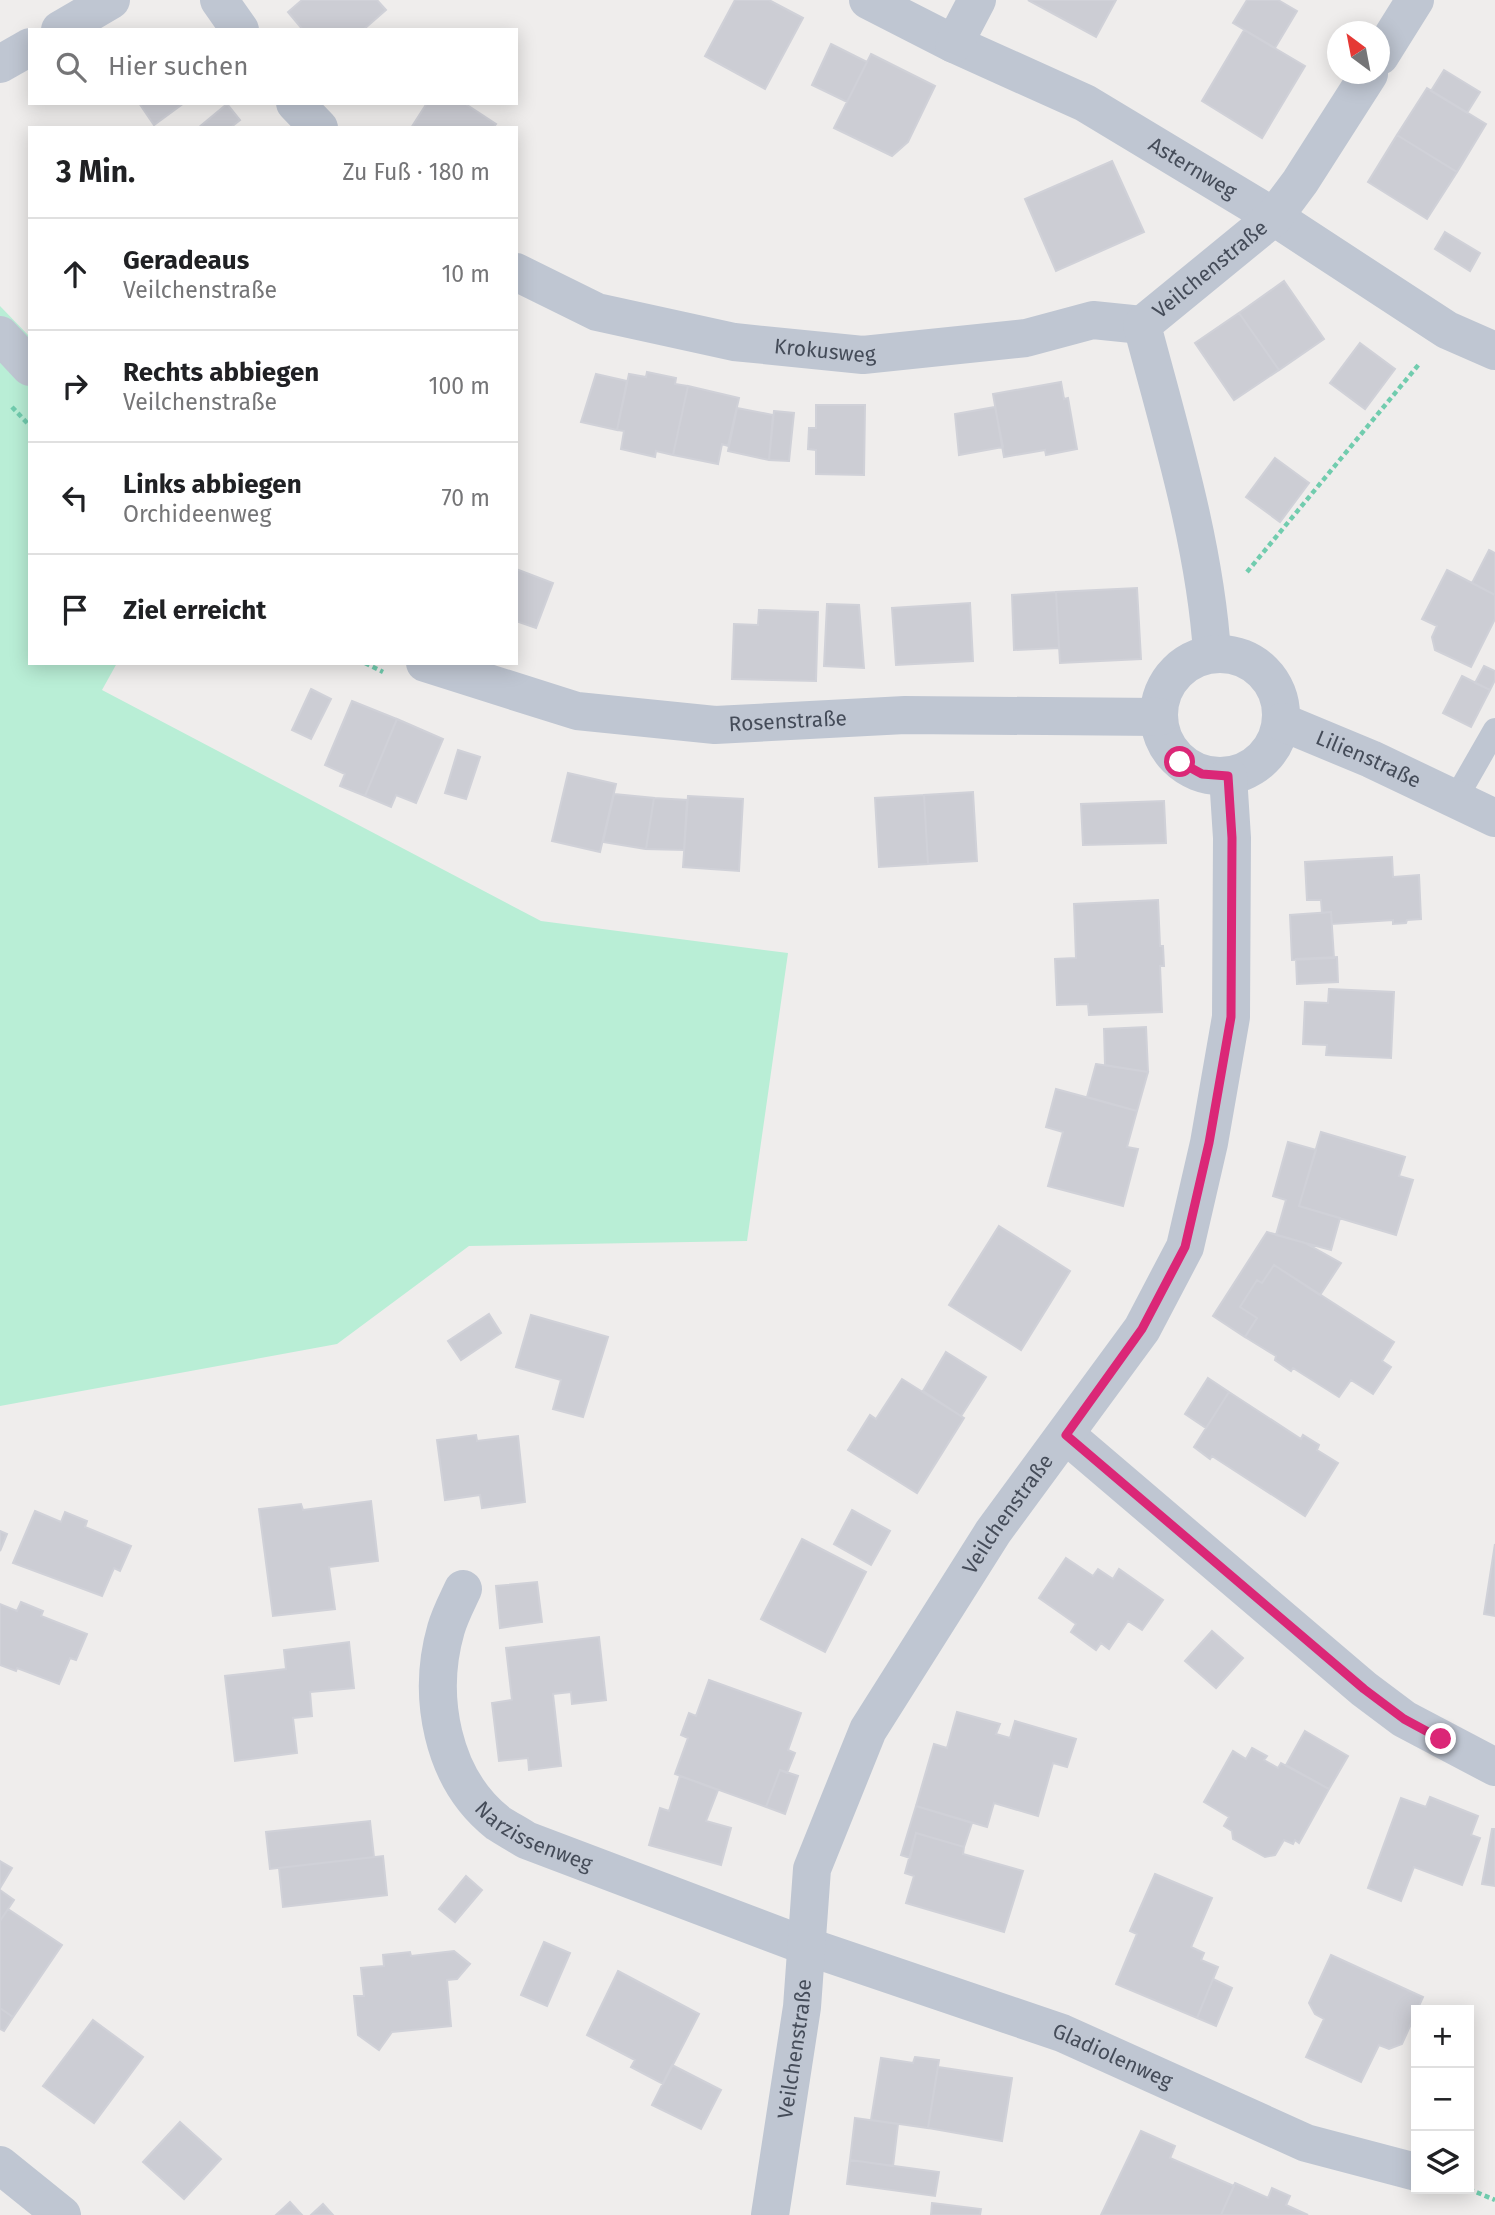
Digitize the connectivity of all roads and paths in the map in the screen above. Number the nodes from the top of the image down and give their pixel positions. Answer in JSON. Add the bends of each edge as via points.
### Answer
{"nodes":[{"id":1,"x":111,"y":0,"type":"edge"},
{"id":2,"x":219,"y":0,"type":"edge"},
{"id":3,"x":868,"y":0,"type":"edge"},
{"id":4,"x":977,"y":0,"type":"edge"},
{"id":5,"x":1415,"y":0,"type":"edge"},
{"id":6,"x":63,"y":28,"type":"edge"},
{"id":7,"x":239,"y":28,"type":"edge"},
{"id":8,"x":1390,"y":40,"type":"edge"},
{"id":9,"x":954,"y":44,"type":"junction"},
{"id":10,"x":28,"y":48,"type":"edge"},
{"id":11,"x":0,"y":64,"type":"edge"},
{"id":12,"x":1363,"y":84,"type":"edge"},
{"id":13,"x":297,"y":105,"type":"edge"},
{"id":14,"x":317,"y":126,"type":"edge"},
{"id":15,"x":1274,"y":217,"type":"junction"},
{"id":16,"x":518,"y":273,"type":"edge"},
{"id":17,"x":1142,"y":325,"type":"junction"},
{"id":18,"x":1447,"y":330,"type":"junction"},
{"id":19,"x":0,"y":335,"type":"edge"},
{"id":20,"x":1495,"y":351,"type":"edge"},
{"id":21,"x":28,"y":365,"type":"edge"},
{"id":22,"x":1211,"y":635,"type":"junction"},
{"id":23,"x":431,"y":665,"type":"edge"},
{"id":24,"x":1159,"y":717,"type":"junction"},
{"id":25,"x":1282,"y":722,"type":"junction"},
{"id":26,"x":1495,"y":730,"type":"edge"},
{"id":27,"x":1228,"y":776,"type":"junction"},
{"id":28,"x":1456,"y":798,"type":"junction"},
{"id":29,"x":1495,"y":818,"type":"edge"},
{"id":30,"x":1066,"y":1435,"type":"junction"},
{"id":31,"x":463,"y":1589,"type":"dead end"},
{"id":32,"x":1495,"y":1767,"type":"edge"},
{"id":33,"x":806,"y":1946,"type":"junction"},
{"id":34,"x":0,"y":2165,"type":"edge"},
{"id":35,"x":1411,"y":2171,"type":"edge"},
{"id":36,"x":1474,"y":2191,"type":"edge"},
{"id":37,"x":1495,"y":2200,"type":"edge"},
{"id":38,"x":62,"y":2215,"type":"edge"},
{"id":39,"x":770,"y":2215,"type":"edge"}],
"edges":[{"from":1,"to":6,"type":"street"},
{"from":2,"to":7,"type":"street"},
{"from":3,"to":9,"type":"street","name":"Asternweg"},
{"from":4,"to":9,"type":"street"},
{"from":5,"to":8,"type":"street"},
{"from":9,"to":15,"type":"street","name":"Asternweg","via":[[1085,103]]},
{"from":10,"to":11,"type":"street"},
{"from":12,"to":15,"type":"street","name":"Veilchenstraße"},
{"from":13,"to":14,"type":"street"},
{"from":15,"to":17,"type":"street","name":"Veilchenstraße"},
{"from":15,"to":18,"type":"street","name":"Asternweg"},
{"from":16,"to":17,"type":"street","name":"Krokusweg","via":[[597,312],[734,342],[863,355],[1026,338],[1093,320]]},
{"from":17,"to":22,"type":"street","name":"Veilchenstraße","via":[[1182,477]]},
{"from":18,"to":20,"type":"street","name":"Asternweg"},
{"from":18,"to":22,"type":"path"},
{"from":19,"to":21,"type":"street"},
{"from":22,"to":24,"type":"street","via":[[1165,687]]},
{"from":22,"to":25,"type":"street","via":[[1249,660],[1275,686]]},
{"from":23,"to":24,"type":"street","name":"Rosenstraße","via":[[577,711],[715,725],[905,715]]},
{"from":24,"to":27,"type":"street","via":[[1165,741],[1180,762],[1202,774]]},
{"from":25,"to":27,"type":"street","via":[[1273,748],[1253,767]]},
{"from":25,"to":28,"type":"street","name":"Lilienstraße"},
{"from":26,"to":28,"type":"lane"},
{"from":27,"to":30,"type":"street","name":"Veilchenstraße","via":[[1231,1017],[1185,1247],[1142,1329]]},
{"from":28,"to":29,"type":"street","name":"Lilienstraße"},
{"from":30,"to":32,"type":"street","via":[[1364,1689],[1404,1719]]},
{"from":30,"to":33,"type":"street","name":"Veilchenstraße","via":[[993,1532],[867,1730],[812,1869]]},
{"from":31,"to":33,"type":"street","name":"Narzissenweg","via":[[446,1628],[438,1675],[440,1728],[454,1766],[497,1822],[526,1840]]},
{"from":33,"to":35,"type":"street","name":"Gladiolenweg","via":[[1062,2033],[1306,2143]]},
{"from":33,"to":39,"type":"street","name":"Veilchenstraße","via":[[802,2007]]},
{"from":34,"to":38,"type":"street"},
{"from":36,"to":37,"type":"path"}]}
